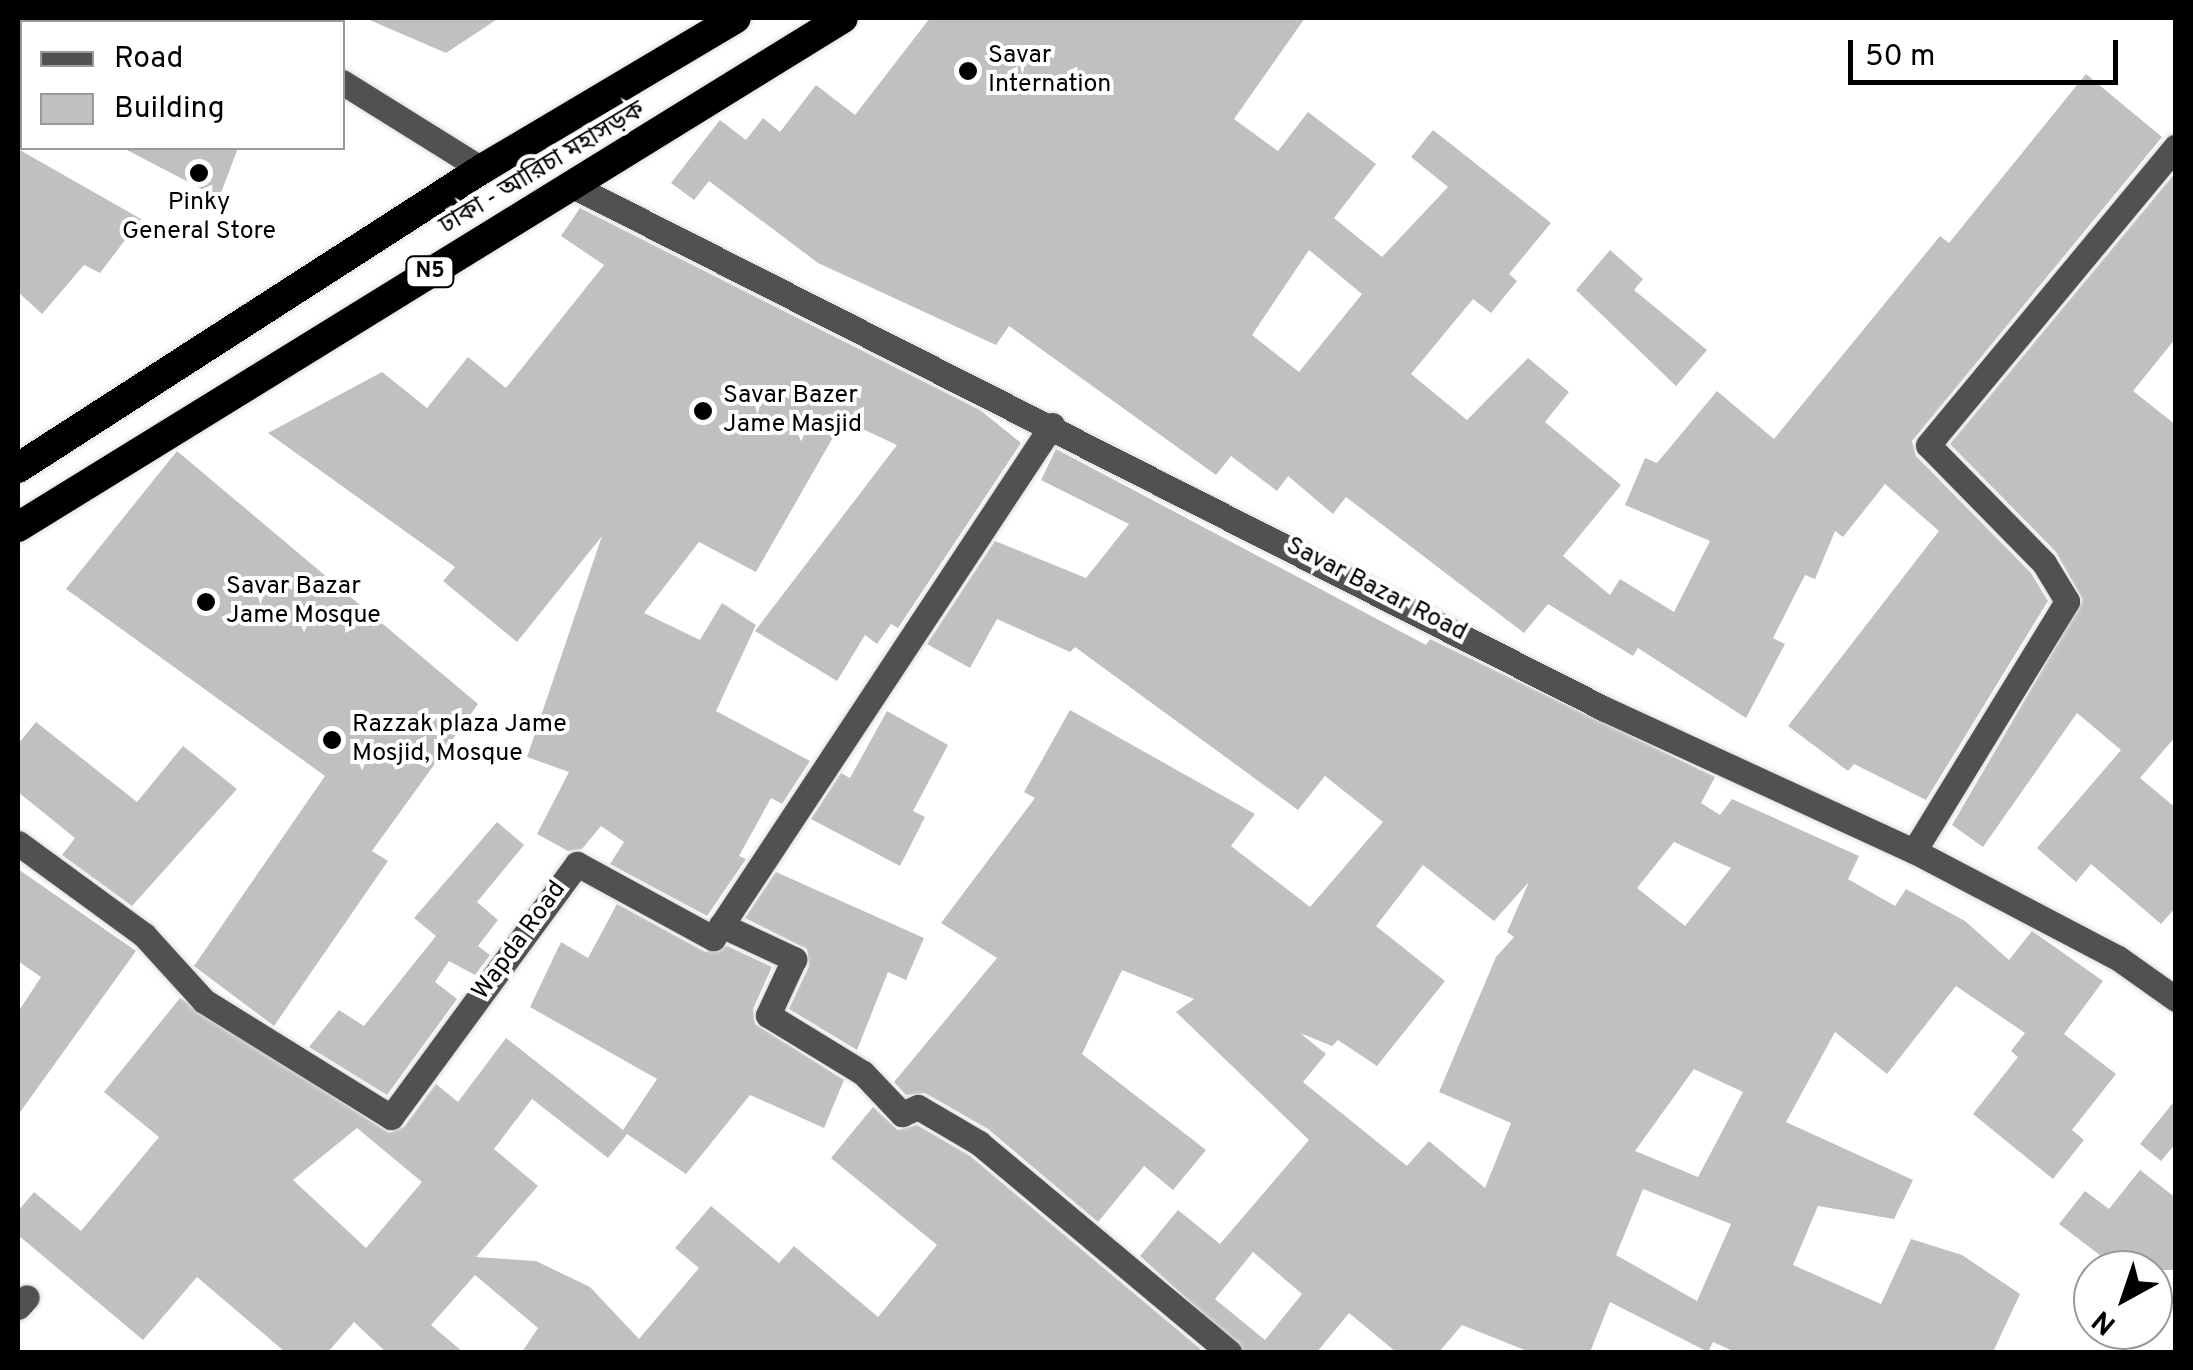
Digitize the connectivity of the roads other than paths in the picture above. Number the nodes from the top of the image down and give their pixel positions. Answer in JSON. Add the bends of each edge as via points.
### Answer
{"nodes":[{"id":1,"x":736,"y":18,"type":"edge"},
{"id":2,"x":843,"y":18,"type":"edge"},
{"id":3,"x":345,"y":84,"type":"edge"},
{"id":4,"x":2176,"y":146,"type":"edge"},
{"id":5,"x":482,"y":169,"type":"junction"},
{"id":6,"x":573,"y":186,"type":"junction"},
{"id":7,"x":1052,"y":425,"type":"junction"},
{"id":8,"x":18,"y":468,"type":"edge"},
{"id":9,"x":18,"y":526,"type":"edge"},
{"id":10,"x":18,"y":843,"type":"edge"},
{"id":11,"x":1914,"y":851,"type":"junction"},
{"id":12,"x":722,"y":925,"type":"junction"},
{"id":13,"x":2176,"y":999,"type":"edge"},
{"id":14,"x":1229,"y":1352,"type":"edge"}],
"edges":[{"from":1,"to":5,"type":"highway","name":"ঢাকা - আরিচা মহাসড়ক","number":"N5"},
{"from":2,"to":6,"type":"highway","name":"ঢাকা - আরিচা মহাসড়ক","number":"N5"},
{"from":3,"to":5,"type":"street"},
{"from":4,"to":11,"type":"street","via":[[1928,444],[2044,563],[2067,601]]},
{"from":5,"to":8,"type":"highway","name":"ঢাকা - আরিচা মহাসড়ক","number":"N5"},
{"from":6,"to":7,"type":"street","name":"Savar Bazar Road"},
{"from":6,"to":9,"type":"highway","name":"ঢাকা - আরিচা মহাসড়ক","number":"N5"},
{"from":7,"to":11,"type":"street","name":"Savar Bazar Road","via":[[1605,709]]},
{"from":7,"to":12,"type":"street"},
{"from":10,"to":12,"type":"street","name":"Wapda Road","via":[[144,935],[204,1001],[391,1118],[577,864],[713,938]]},
{"from":11,"to":13,"type":"street","name":"Savar Bazar Road","via":[[2118,958]]},
{"from":12,"to":14,"type":"street","via":[[794,959],[768,1015],[862,1072],[902,1114],[918,1107],[980,1143]]}]}
